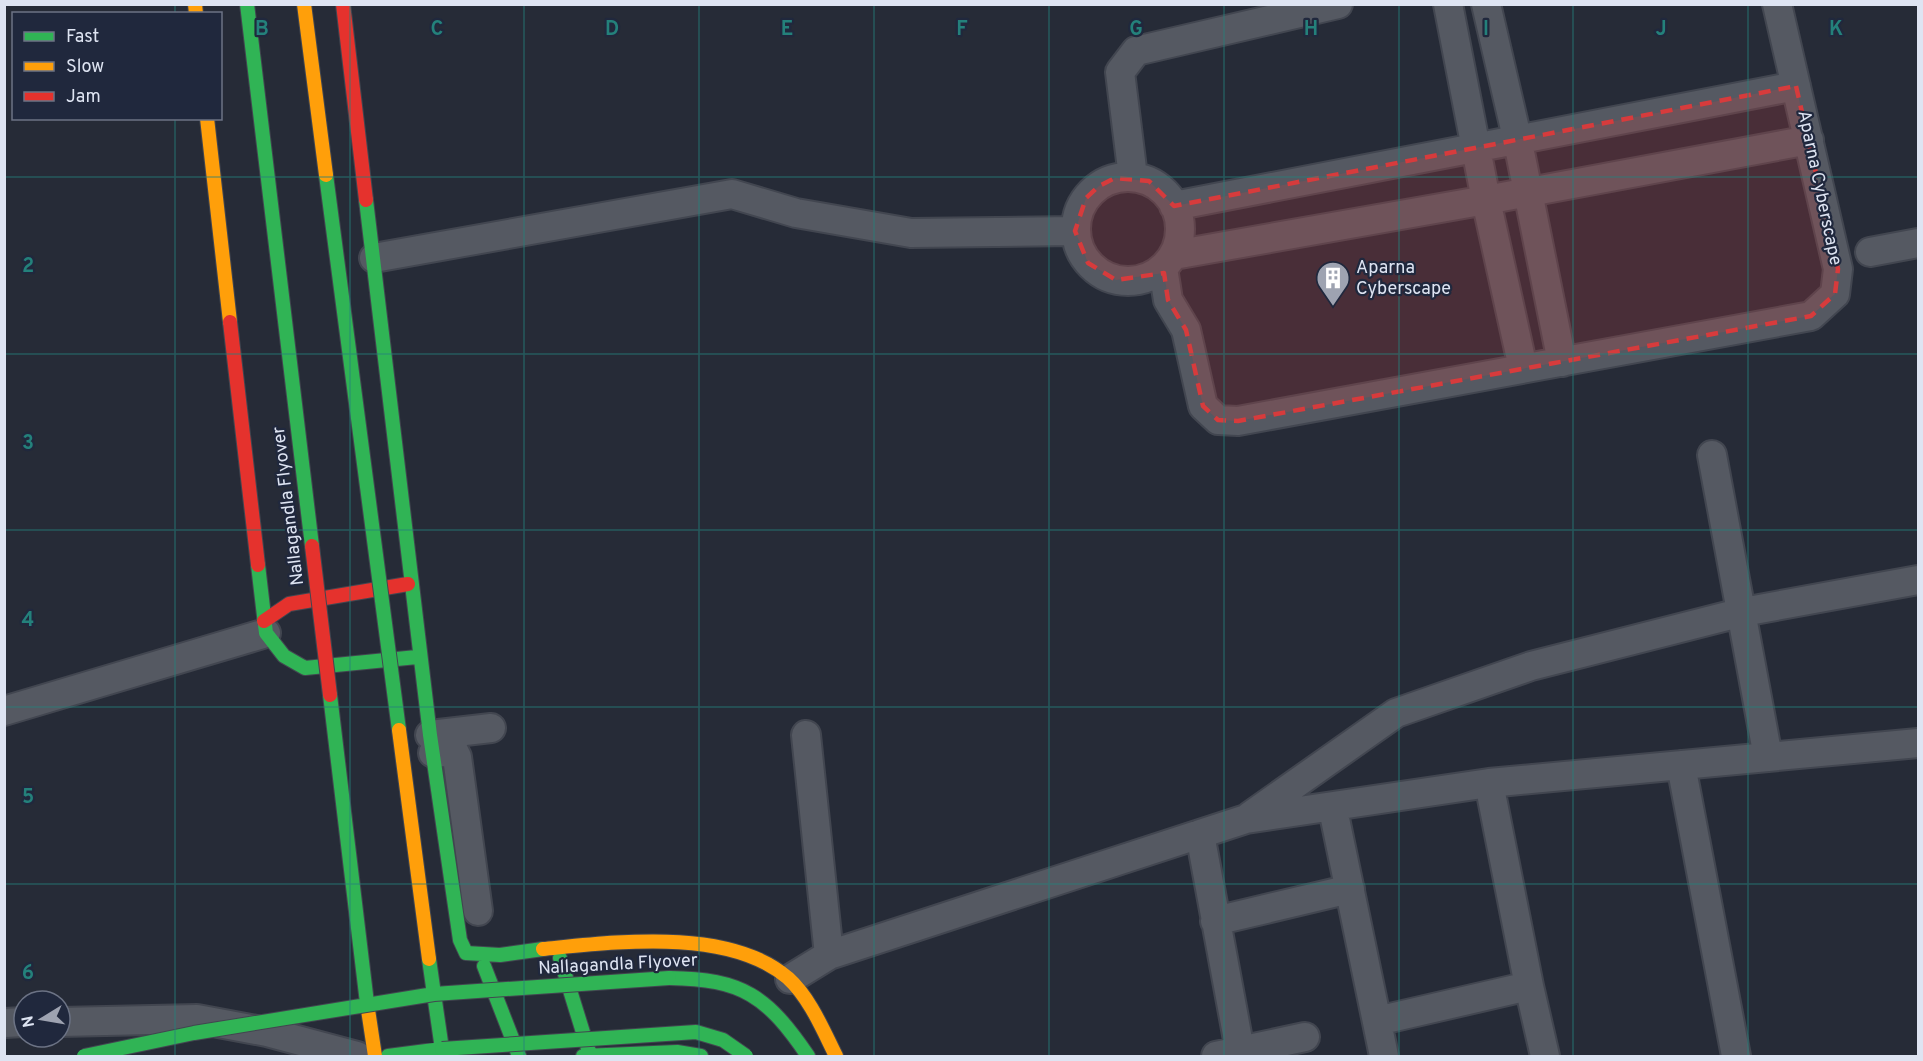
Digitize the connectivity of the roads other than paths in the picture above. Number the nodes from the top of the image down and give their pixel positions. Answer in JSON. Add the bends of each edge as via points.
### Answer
{"nodes":[{"id":1,"x":247,"y":4,"type":"edge"},
{"id":2,"x":304,"y":4,"type":"edge"},
{"id":3,"x":343,"y":4,"type":"edge"},
{"id":4,"x":1338,"y":4,"type":"edge"},
{"id":5,"x":1448,"y":4,"type":"edge"},
{"id":6,"x":1486,"y":4,"type":"edge"},
{"id":7,"x":1778,"y":4,"type":"edge"},
{"id":8,"x":1796,"y":87,"type":"junction"},
{"id":9,"x":207,"y":120,"type":"edge"},
{"id":10,"x":1809,"y":140,"type":"junction"},
{"id":11,"x":1518,"y":142,"type":"junction"},
{"id":12,"x":1475,"y":148,"type":"junction"},
{"id":13,"x":1132,"y":177,"type":"junction"},
{"id":14,"x":1528,"y":193,"type":"junction"},
{"id":15,"x":1486,"y":201,"type":"junction"},
{"id":16,"x":1174,"y":206,"type":"junction"},
{"id":17,"x":1075,"y":231,"type":"junction"},
{"id":18,"x":1918,"y":243,"type":"edge"},
{"id":19,"x":1870,"y":252,"type":"dead end"},
{"id":20,"x":374,"y":258,"type":"junction"},
{"id":21,"x":1168,"y":261,"type":"junction"},
{"id":22,"x":1562,"y":362,"type":"junction"},
{"id":23,"x":1523,"y":369,"type":"junction"},
{"id":24,"x":1712,"y":455,"type":"dead end"},
{"id":25,"x":1918,"y":580,"type":"edge"},
{"id":26,"x":412,"y":583,"type":"junction"},
{"id":27,"x":1743,"y":612,"type":"junction"},
{"id":28,"x":265,"y":627,"type":"junction"},
{"id":29,"x":422,"y":657,"type":"junction"},
{"id":30,"x":4,"y":711,"type":"edge"},
{"id":31,"x":491,"y":728,"type":"dead end"},
{"id":32,"x":806,"y":735,"type":"dead end"},
{"id":33,"x":1918,"y":743,"type":"edge"},
{"id":34,"x":432,"y":744,"type":"junction"},
{"id":35,"x":1768,"y":757,"type":"junction"},
{"id":36,"x":1681,"y":765,"type":"junction"},
{"id":37,"x":1489,"y":783,"type":"junction"},
{"id":38,"x":1333,"y":808,"type":"junction"},
{"id":39,"x":1246,"y":819,"type":"junction"},
{"id":40,"x":1200,"y":834,"type":"junction"},
{"id":41,"x":1350,"y":889,"type":"junction"},
{"id":42,"x":478,"y":911,"type":"dead end"},
{"id":43,"x":1215,"y":921,"type":"junction"},
{"id":44,"x":556,"y":948,"type":"junction"},
{"id":45,"x":829,"y":955,"type":"junction"},
{"id":46,"x":481,"y":956,"type":"junction"},
{"id":47,"x":790,"y":979,"type":"junction"},
{"id":48,"x":1529,"y":986,"type":"junction"},
{"id":49,"x":434,"y":994,"type":"junction"},
{"id":50,"x":367,"y":1003,"type":"junction"},
{"id":51,"x":1377,"y":1021,"type":"junction"},
{"id":52,"x":72,"y":1022,"type":"edge"},
{"id":53,"x":1305,"y":1037,"type":"dead end"},
{"id":54,"x":442,"y":1049,"type":"junction"},
{"id":55,"x":1232,"y":1055,"type":"edge"},
{"id":56,"x":84,"y":1056,"type":"edge"},
{"id":57,"x":357,"y":1056,"type":"edge"},
{"id":58,"x":375,"y":1056,"type":"edge"},
{"id":59,"x":388,"y":1056,"type":"edge"},
{"id":60,"x":519,"y":1056,"type":"edge"},
{"id":61,"x":587,"y":1056,"type":"edge"},
{"id":62,"x":700,"y":1056,"type":"edge"},
{"id":63,"x":746,"y":1056,"type":"edge"},
{"id":64,"x":808,"y":1056,"type":"edge"},
{"id":65,"x":836,"y":1056,"type":"edge"},
{"id":66,"x":1384,"y":1056,"type":"edge"},
{"id":67,"x":1545,"y":1056,"type":"edge"},
{"id":68,"x":1736,"y":1056,"type":"edge"}],
"edges":[{"from":1,"to":50,"type":"main road","name":"Nallagandla Flyover","bridge":true},
{"from":2,"to":49,"type":"main road","bridge":true},
{"from":3,"to":20,"type":"main road"},
{"from":4,"to":13,"type":"street","via":[[1136,51],[1120,72]]},
{"from":5,"to":12,"type":"street"},
{"from":6,"to":11,"type":"street"},
{"from":7,"to":8,"type":"street","name":"Aparna Cyberscape"},
{"from":8,"to":10,"type":"street","name":"Aparna Cyberscape"},
{"from":8,"to":11,"type":"street"},
{"from":9,"to":28,"type":"main road"},
{"from":10,"to":14,"type":"street"},
{"from":10,"to":22,"type":"street","name":"Aparna Cyberscape","via":[[1838,269],[1835,294],[1811,316]]},
{"from":11,"to":12,"type":"street"},
{"from":11,"to":14,"type":"street"},
{"from":12,"to":15,"type":"street"},
{"from":12,"to":16,"type":"street"},
{"from":13,"to":16,"type":"street","via":[[1149,181],[1164,191]]},
{"from":13,"to":17,"type":"street","via":[[1115,178],[1086,198]]},
{"from":14,"to":15,"type":"street"},
{"from":14,"to":22,"type":"street"},
{"from":15,"to":21,"type":"street"},
{"from":15,"to":23,"type":"street"},
{"from":16,"to":21,"type":"street","via":[[1180,222],[1180,239]]},
{"from":17,"to":20,"type":"street","via":[[911,232],[796,213],[732,194]]},
{"from":17,"to":21,"type":"street","via":[[1079,249],[1088,263],[1116,280],[1133,282],[1149,277]]},
{"from":18,"to":19,"type":"street"},
{"from":20,"to":26,"type":"main road"},
{"from":21,"to":23,"type":"street","name":"Aparna Cyberscape","via":[[1168,300],[1186,330],[1203,406],[1218,420],[1238,421]]},
{"from":22,"to":23,"type":"street","name":"Aparna Cyberscape"},
{"from":24,"to":27,"type":"street"},
{"from":25,"to":27,"type":"street"},
{"from":26,"to":28,"type":"main road","via":[[289,604]]},
{"from":26,"to":29,"type":"main road"},
{"from":27,"to":35,"type":"street"},
{"from":27,"to":39,"type":"street","via":[[1531,666],[1396,713]]},
{"from":28,"to":29,"type":"main road","via":[[284,656],[305,668]]},
{"from":28,"to":30,"type":"street"},
{"from":29,"to":34,"type":"main road"},
{"from":31,"to":34,"type":"street"},
{"from":32,"to":45,"type":"street"},
{"from":33,"to":35,"type":"street"},
{"from":34,"to":42,"type":"street","via":[[454,752],[457,757]]},
{"from":34,"to":46,"type":"main road","via":[[460,940],[466,953]]},
{"from":35,"to":36,"type":"street"},
{"from":36,"to":37,"type":"street"},
{"from":36,"to":68,"type":"street"},
{"from":37,"to":38,"type":"street"},
{"from":37,"to":48,"type":"street"},
{"from":38,"to":39,"type":"street"},
{"from":38,"to":41,"type":"street"},
{"from":39,"to":40,"type":"street"},
{"from":40,"to":43,"type":"street"},
{"from":40,"to":45,"type":"street"},
{"from":41,"to":43,"type":"street"},
{"from":41,"to":51,"type":"street"},
{"from":43,"to":55,"type":"street"},
{"from":44,"to":46,"type":"main road"},
{"from":44,"to":47,"type":"main road","via":[[686,943],[714,946],[764,958]]},
{"from":44,"to":61,"type":"main road"},
{"from":45,"to":47,"type":"street"},
{"from":46,"to":60,"type":"main road"},
{"from":47,"to":65,"type":"main road"},
{"from":48,"to":51,"type":"street"},
{"from":48,"to":67,"type":"street"},
{"from":49,"to":50,"type":"main road","name":"Nallagandla Flyover","bridge":true},
{"from":49,"to":54,"type":"main road"},
{"from":49,"to":64,"type":"main road","name":"Nallagandla Flyover","bridge":true,"via":[[705,977],[740,986],[768,1006]]},
{"from":50,"to":56,"type":"main road","name":"Nallagandla Flyover","bridge":true},
{"from":50,"to":58,"type":"main road","name":"Nallagandla Flyover"},
{"from":51,"to":66,"type":"street"},
{"from":52,"to":57,"type":"street","via":[[197,1019],[267,1032]]},
{"from":53,"to":55,"type":"street"},
{"from":54,"to":59,"type":"main road"},
{"from":54,"to":63,"type":"main road","bridge":true,"via":[[696,1032],[718,1037]]},
{"from":61,"to":62,"type":"main road","via":[[677,1052]]}]}
